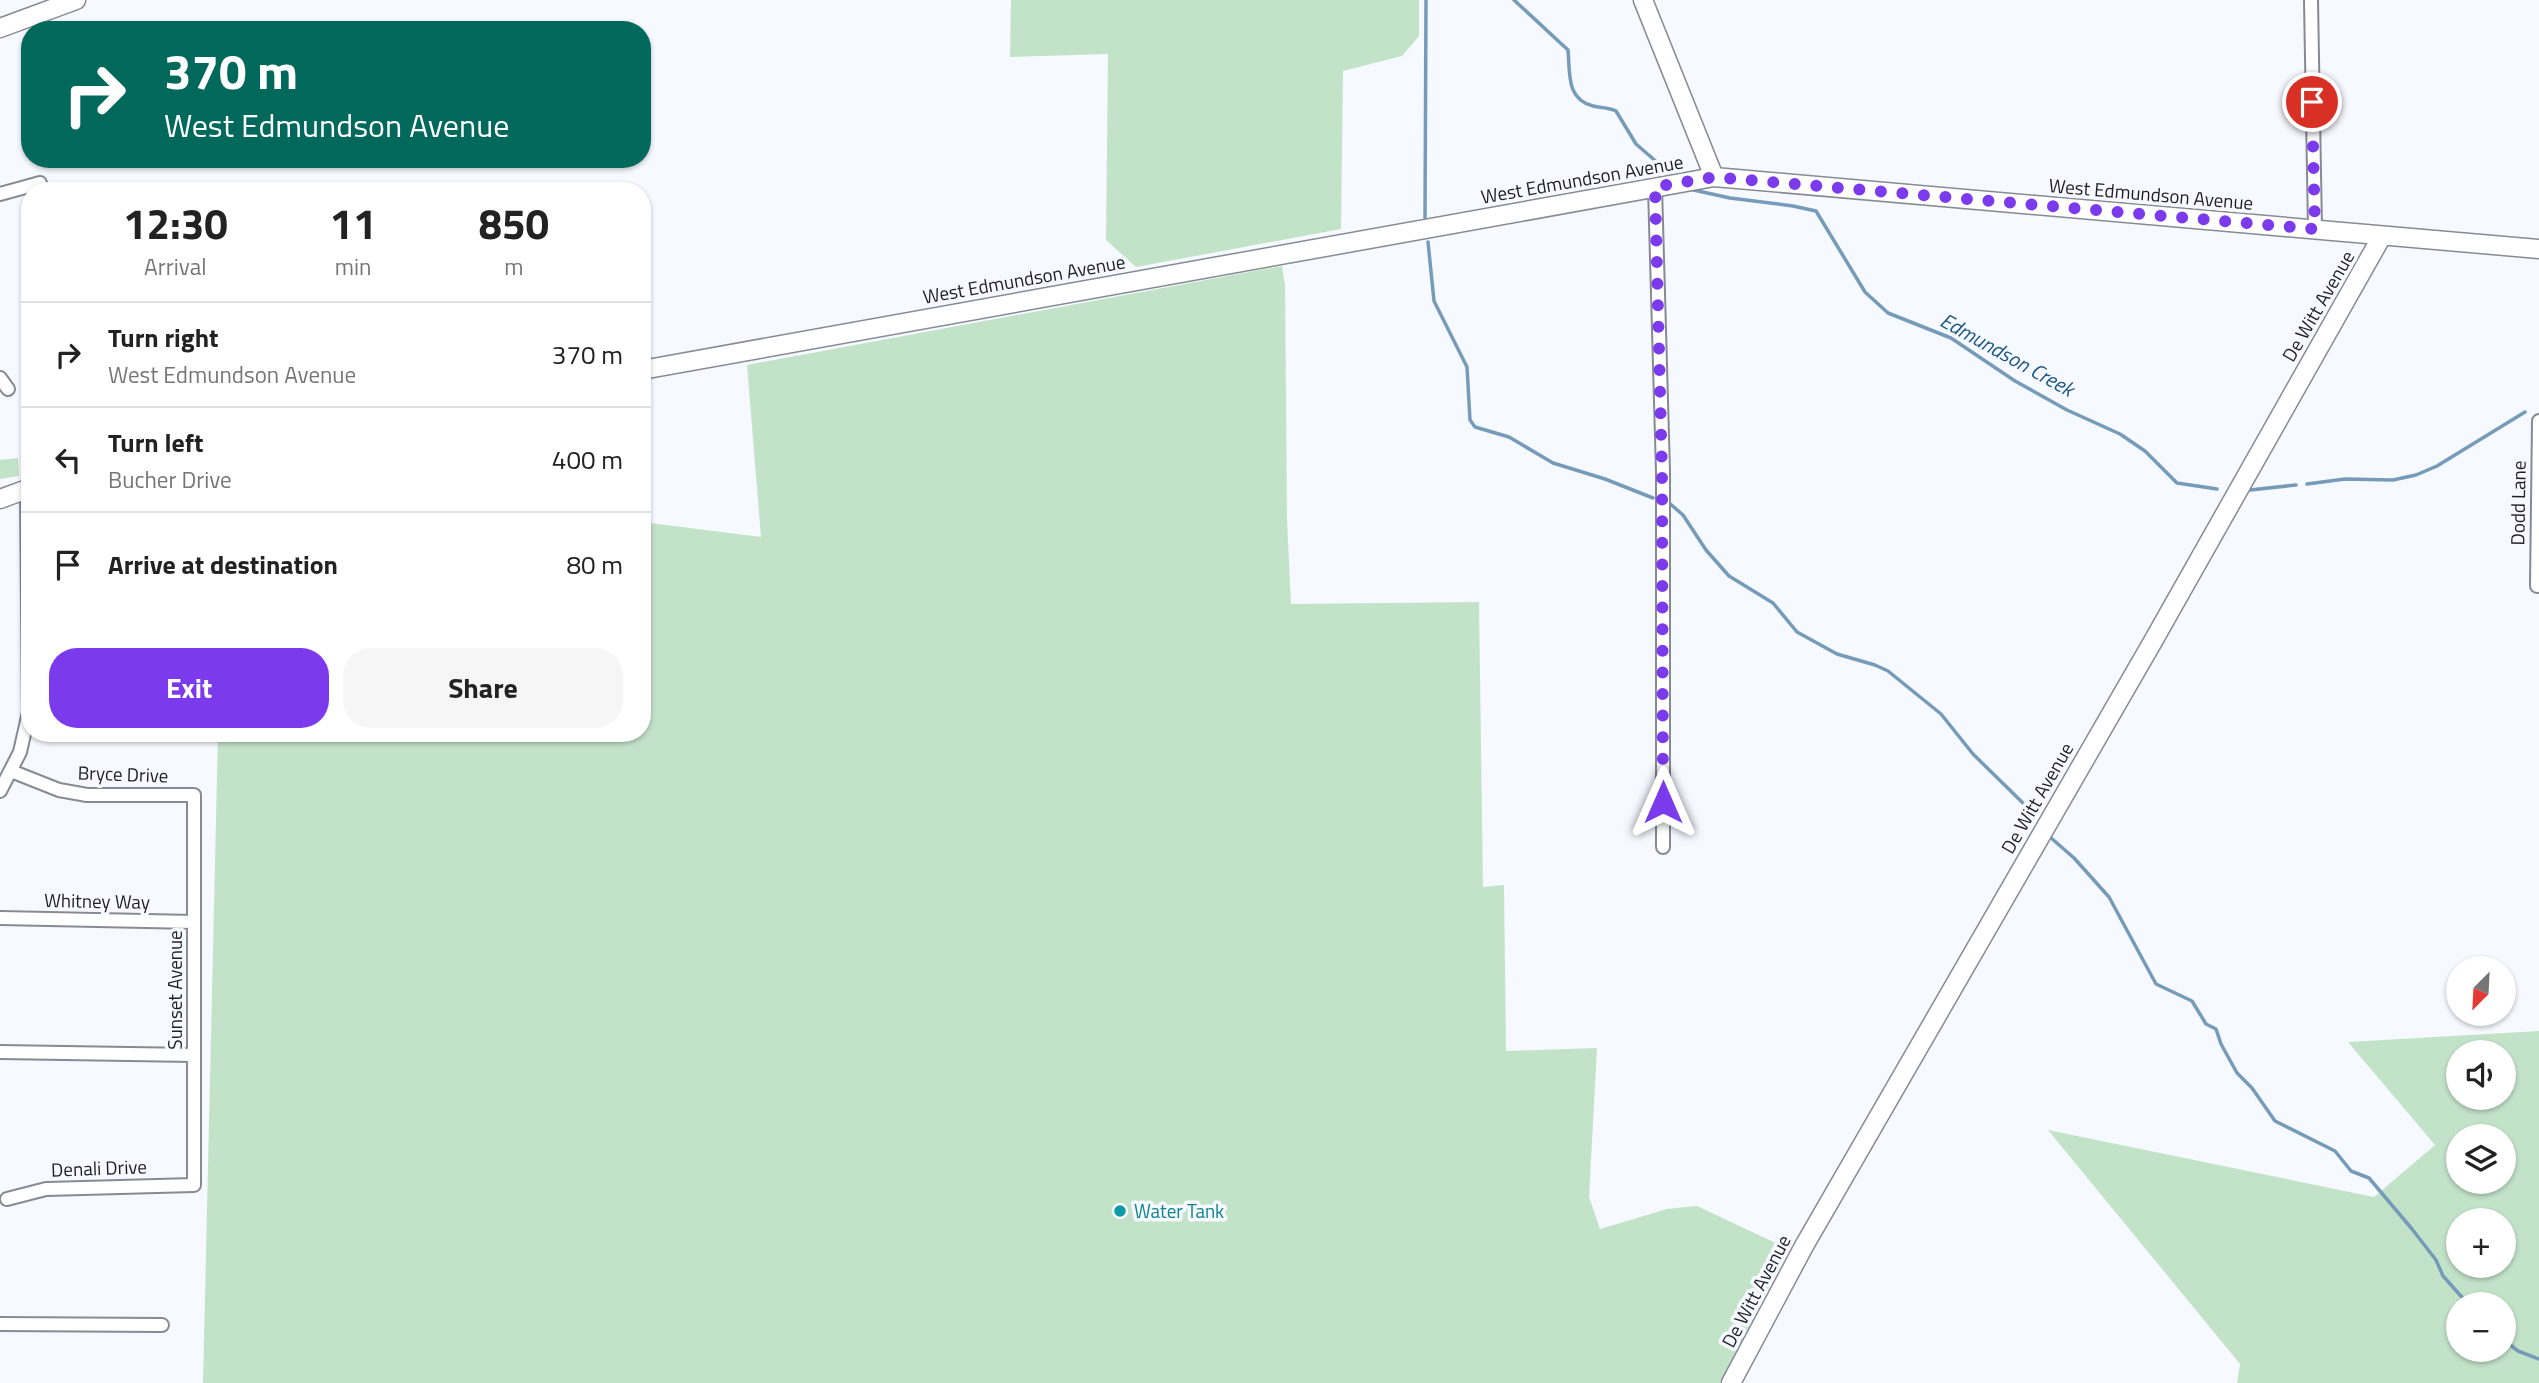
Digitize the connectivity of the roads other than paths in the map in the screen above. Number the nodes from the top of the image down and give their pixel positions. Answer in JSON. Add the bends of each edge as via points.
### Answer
{"nodes":[{"id":1,"x":76,"y":0,"type":"edge"},
{"id":2,"x":1643,"y":0,"type":"edge"},
{"id":3,"x":2311,"y":0,"type":"edge"},
{"id":4,"x":0,"y":28,"type":"edge"},
{"id":5,"x":1714,"y":177,"type":"junction"},
{"id":6,"x":1655,"y":187,"type":"junction"},
{"id":7,"x":21,"y":188,"type":"edge"},
{"id":8,"x":0,"y":194,"type":"edge"},
{"id":9,"x":2315,"y":229,"type":"junction"},
{"id":10,"x":2382,"y":236,"type":"junction"},
{"id":11,"x":2539,"y":249,"type":"edge"},
{"id":12,"x":651,"y":368,"type":"edge"},
{"id":13,"x":2539,"y":421,"type":"edge"},
{"id":14,"x":0,"y":487,"type":"edge"},
{"id":15,"x":21,"y":488,"type":"edge"},
{"id":16,"x":21,"y":491,"type":"edge"},
{"id":17,"x":0,"y":499,"type":"edge"},
{"id":18,"x":2537,"y":586,"type":"dead end"},
{"id":19,"x":22,"y":742,"type":"edge"},
{"id":20,"x":11,"y":771,"type":"junction"},
{"id":21,"x":0,"y":791,"type":"edge"},
{"id":22,"x":194,"y":795,"type":"joint"},
{"id":23,"x":1663,"y":847,"type":"dead end"},
{"id":24,"x":0,"y":918,"type":"edge"},
{"id":25,"x":194,"y":922,"type":"junction"},
{"id":26,"x":0,"y":1052,"type":"edge"},
{"id":27,"x":194,"y":1055,"type":"junction"},
{"id":28,"x":194,"y":1185,"type":"joint"},
{"id":29,"x":2,"y":1198,"type":"edge"},
{"id":30,"x":0,"y":1324,"type":"edge"},
{"id":31,"x":162,"y":1325,"type":"dead end"},
{"id":32,"x":1731,"y":1383,"type":"edge"}],
"edges":[{"from":1,"to":4,"type":"street"},
{"from":2,"to":5,"type":"street"},
{"from":3,"to":9,"type":"street"},
{"from":5,"to":6,"type":"street","name":"West Edmundson Avenue"},
{"from":5,"to":9,"type":"street","name":"West Edmundson Avenue"},
{"from":6,"to":12,"type":"street","name":"West Edmundson Avenue"},
{"from":6,"to":23,"type":"street","via":[[1662,472]]},
{"from":7,"to":8,"type":"street"},
{"from":9,"to":10,"type":"street","name":"West Edmundson Avenue"},
{"from":10,"to":11,"type":"street","name":"West Edmundson Avenue"},
{"from":10,"to":32,"type":"street","name":"De Witt Avenue","via":[[1804,1246]]},
{"from":13,"to":18,"type":"street","name":"Dodd Lane"},
{"from":14,"to":15,"type":"street"},
{"from":16,"to":17,"type":"street"},
{"from":19,"to":20,"type":"street"},
{"from":20,"to":21,"type":"street"},
{"from":20,"to":22,"type":"street","name":"Bryce Drive","via":[[59,790],[87,795]]},
{"from":22,"to":25,"type":"street","name":"Sunset Avenue"},
{"from":24,"to":25,"type":"street","name":"Whitney Way"},
{"from":25,"to":27,"type":"street","name":"Sunset Avenue"},
{"from":26,"to":27,"type":"street"},
{"from":27,"to":28,"type":"street","name":"Sunset Avenue"},
{"from":28,"to":29,"type":"street","name":"Denali Drive","via":[[46,1189]]},
{"from":30,"to":31,"type":"street"}]}
